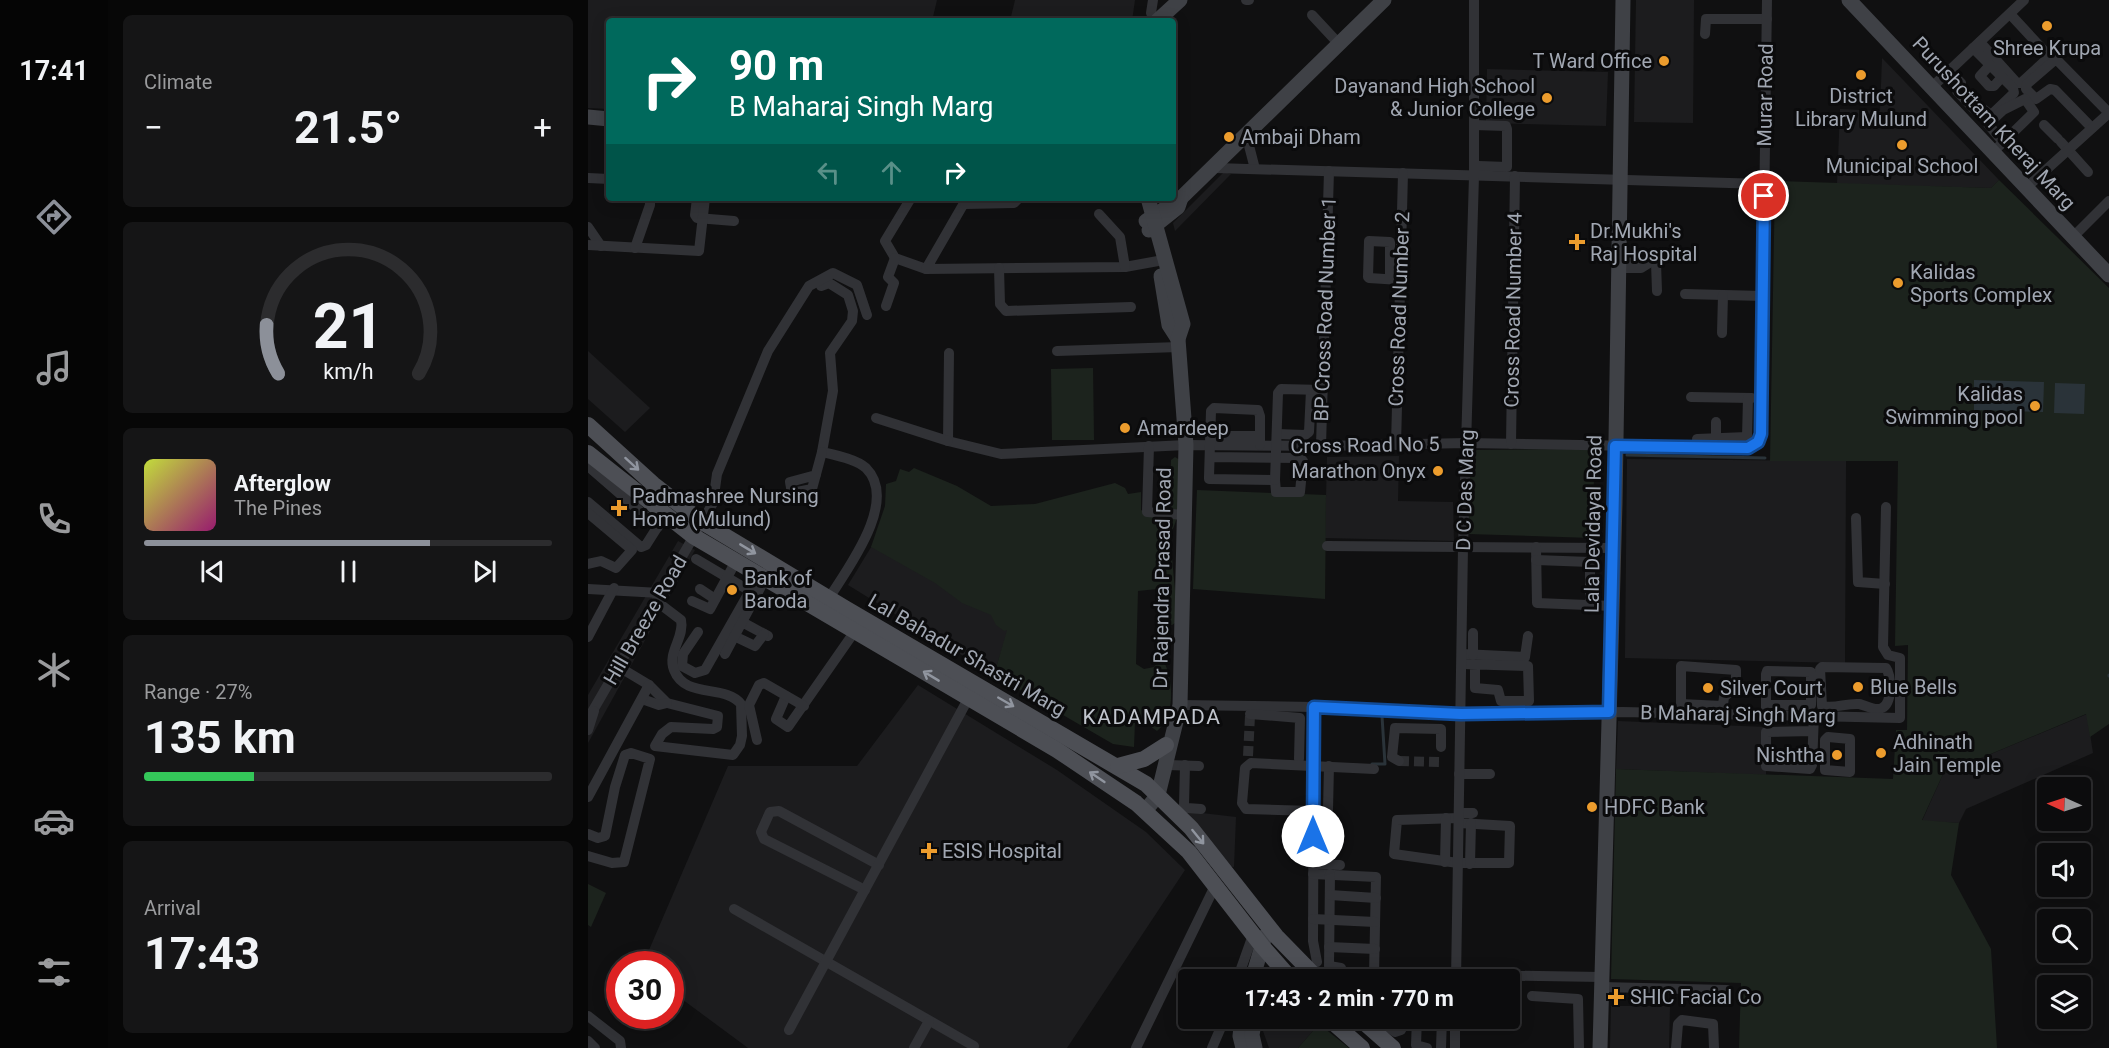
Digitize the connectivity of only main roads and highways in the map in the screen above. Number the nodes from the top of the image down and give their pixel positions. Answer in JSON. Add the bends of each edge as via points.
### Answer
{"nodes":[{"id":1,"x":588,"y":425,"type":"edge"},
{"id":2,"x":589,"y":458,"type":"edge"},
{"id":3,"x":1169,"y":740,"type":"road end"},
{"id":4,"x":1118,"y":766,"type":"junction"},
{"id":5,"x":1282,"y":969,"type":"edge"},
{"id":6,"x":1317,"y":969,"type":"edge"},
{"id":7,"x":1341,"y":1029,"type":"edge"},
{"id":8,"x":1371,"y":1029,"type":"edge"},
{"id":9,"x":1362,"y":1048,"type":"edge"},
{"id":10,"x":1392,"y":1048,"type":"edge"}],
"edges":[{"from":1,"to":4,"type":"main road","name":"Lal Bahadur Shastri Marg","one_way":true,"via":[[696,517]]},
{"from":5,"to":2,"type":"main road","name":"Lal Bahadur Shastri Marg","one_way":true,"via":[[1189,852],[1141,807],[1057,750],[687,532],[662,521]]},
{"from":3,"to":4,"type":"main road","via":[[1144,759]]},
{"from":4,"to":6,"type":"main road","name":"Lal Bahadur Shastri Marg","one_way":true,"via":[[1153,791],[1191,828],[1272,931]]},
{"from":7,"to":9,"type":"main road"},
{"from":8,"to":10,"type":"main road"}]}
